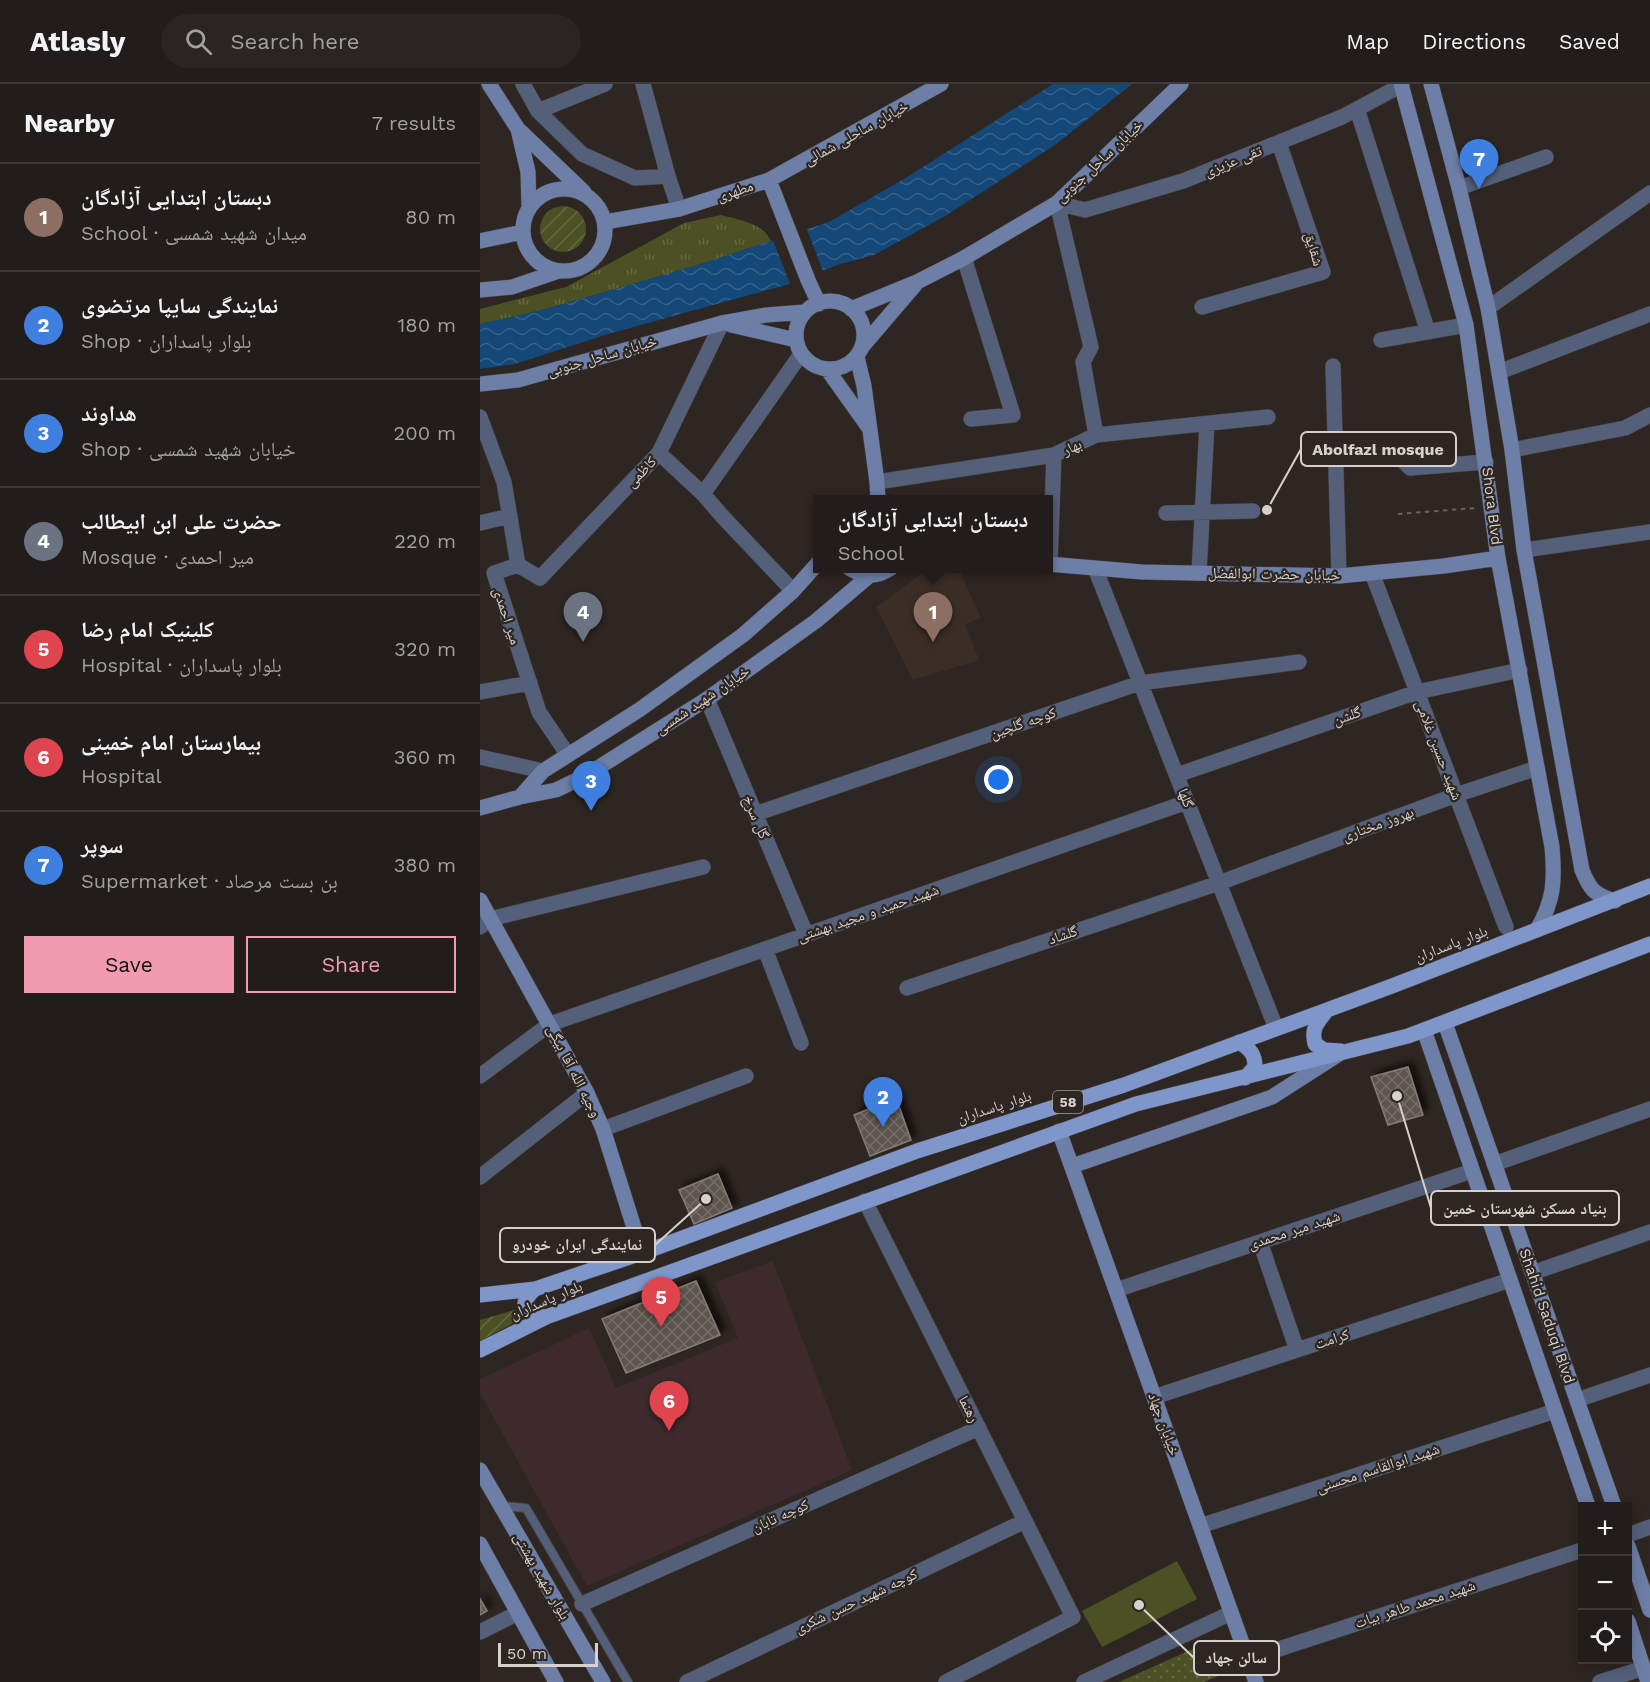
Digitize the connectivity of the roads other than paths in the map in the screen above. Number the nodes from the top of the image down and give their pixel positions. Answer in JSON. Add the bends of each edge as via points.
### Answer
{"nodes":[{"id":1,"x":489,"y":84,"type":"edge"},
{"id":2,"x":523,"y":84,"type":"edge"},
{"id":3,"x":605,"y":84,"type":"edge"},
{"id":4,"x":643,"y":84,"type":"edge"},
{"id":5,"x":942,"y":84,"type":"edge"},
{"id":6,"x":1181,"y":84,"type":"edge"},
{"id":7,"x":1431,"y":84,"type":"edge"},
{"id":8,"x":1401,"y":85,"type":"edge"},
{"id":9,"x":1357,"y":109,"type":"junction"},
{"id":10,"x":537,"y":111,"type":"junction"},
{"id":11,"x":518,"y":129,"type":"junction"},
{"id":12,"x":1279,"y":143,"type":"junction"},
{"id":13,"x":1546,"y":157,"type":"dead end"},
{"id":14,"x":668,"y":176,"type":"junction"},
{"id":15,"x":769,"y":180,"type":"junction"},
{"id":16,"x":1459,"y":188,"type":"junction"},
{"id":17,"x":1650,"y":193,"type":"edge"},
{"id":18,"x":588,"y":196,"type":"junction"},
{"id":19,"x":1057,"y":203,"type":"junction"},
{"id":20,"x":529,"y":208,"type":"junction"},
{"id":21,"x":679,"y":209,"type":"junction"},
{"id":22,"x":605,"y":222,"type":"junction"},
{"id":23,"x":523,"y":232,"type":"junction"},
{"id":24,"x":480,"y":241,"type":"edge"},
{"id":25,"x":964,"y":258,"type":"junction"},
{"id":26,"x":559,"y":271,"type":"junction"},
{"id":27,"x":917,"y":282,"type":"junction"},
{"id":28,"x":480,"y":290,"type":"edge"},
{"id":29,"x":819,"y":304,"type":"junction"},
{"id":30,"x":1202,"y":307,"type":"dead end"},
{"id":31,"x":1488,"y":308,"type":"junction"},
{"id":32,"x":851,"y":309,"type":"junction"},
{"id":33,"x":805,"y":312,"type":"junction"},
{"id":34,"x":1650,"y":314,"type":"edge"},
{"id":35,"x":722,"y":323,"type":"junction"},
{"id":36,"x":1466,"y":325,"type":"junction"},
{"id":37,"x":1428,"y":332,"type":"junction"},
{"id":38,"x":1381,"y":340,"type":"dead end"},
{"id":39,"x":799,"y":347,"type":"junction"},
{"id":40,"x":859,"y":352,"type":"junction"},
{"id":41,"x":1333,"y":366,"type":"dead end"},
{"id":42,"x":827,"y":369,"type":"junction"},
{"id":43,"x":1499,"y":372,"type":"junction"},
{"id":44,"x":480,"y":384,"type":"edge"},
{"id":45,"x":1650,"y":415,"type":"edge"},
{"id":46,"x":480,"y":417,"type":"edge"},
{"id":47,"x":1268,"y":417,"type":"dead end"},
{"id":48,"x":971,"y":419,"type":"dead end"},
{"id":49,"x":1208,"y":424,"type":"junction"},
{"id":50,"x":869,"y":428,"type":"junction"},
{"id":51,"x":1096,"y":435,"type":"junction"},
{"id":52,"x":1337,"y":447,"type":"junction"},
{"id":53,"x":1512,"y":450,"type":"junction"},
{"id":54,"x":659,"y":453,"type":"junction"},
{"id":55,"x":1054,"y":455,"type":"junction"},
{"id":56,"x":1486,"y":462,"type":"junction"},
{"id":57,"x":878,"y":482,"type":"junction"},
{"id":58,"x":704,"y":494,"type":"junction"},
{"id":59,"x":878,"y":495,"type":"edge"},
{"id":60,"x":1052,"y":495,"type":"edge"},
{"id":61,"x":1253,"y":511,"type":"dead end"},
{"id":62,"x":1202,"y":512,"type":"junction"},
{"id":63,"x":1166,"y":513,"type":"dead end"},
{"id":64,"x":510,"y":516,"type":"junction"},
{"id":65,"x":480,"y":523,"type":"edge"},
{"id":66,"x":1650,"y":532,"type":"edge"},
{"id":67,"x":1524,"y":550,"type":"junction"},
{"id":68,"x":1498,"y":558,"type":"junction"},
{"id":69,"x":1053,"y":564,"type":"edge"},
{"id":70,"x":518,"y":565,"type":"junction"},
{"id":71,"x":1095,"y":568,"type":"junction"},
{"id":72,"x":813,"y":569,"type":"edge"},
{"id":73,"x":857,"y":573,"type":"edge"},
{"id":74,"x":882,"y":573,"type":"edge"},
{"id":75,"x":1199,"y":573,"type":"junction"},
{"id":76,"x":1372,"y":573,"type":"junction"},
{"id":77,"x":487,"y":574,"type":"edge"},
{"id":78,"x":869,"y":576,"type":"junction"},
{"id":79,"x":1339,"y":576,"type":"junction"},
{"id":80,"x":793,"y":591,"type":"junction"},
{"id":81,"x":1299,"y":662,"type":"dead end"},
{"id":82,"x":1520,"y":670,"type":"junction"},
{"id":83,"x":1140,"y":683,"type":"junction"},
{"id":84,"x":530,"y":684,"type":"junction"},
{"id":85,"x":480,"y":692,"type":"edge"},
{"id":86,"x":1417,"y":692,"type":"junction"},
{"id":87,"x":707,"y":699,"type":"junction"},
{"id":88,"x":568,"y":755,"type":"junction"},
{"id":89,"x":480,"y":758,"type":"edge"},
{"id":90,"x":1538,"y":768,"type":"junction"},
{"id":91,"x":543,"y":771,"type":"junction"},
{"id":92,"x":1177,"y":775,"type":"junction"},
{"id":93,"x":1456,"y":795,"type":"junction"},
{"id":94,"x":520,"y":797,"type":"junction"},
{"id":95,"x":1187,"y":802,"type":"junction"},
{"id":96,"x":480,"y":808,"type":"edge"},
{"id":97,"x":755,"y":814,"type":"junction"},
{"id":98,"x":1577,"y":846,"type":"junction"},
{"id":99,"x":1552,"y":847,"type":"junction"},
{"id":100,"x":703,"y":867,"type":"dead end"},
{"id":101,"x":1219,"y":883,"type":"junction"},
{"id":102,"x":1650,"y":886,"type":"edge"},
{"id":103,"x":480,"y":900,"type":"edge"},
{"id":104,"x":1615,"y":901,"type":"junction"},
{"id":105,"x":485,"y":923,"type":"edge"},
{"id":106,"x":1506,"y":927,"type":"dead end"},
{"id":107,"x":1538,"y":930,"type":"junction"},
{"id":108,"x":806,"y":934,"type":"junction"},
{"id":109,"x":1650,"y":944,"type":"edge"},
{"id":110,"x":765,"y":949,"type":"junction"},
{"id":111,"x":907,"y":988,"type":"dead end"},
{"id":112,"x":1327,"y":1010,"type":"junction"},
{"id":113,"x":1445,"y":1023,"type":"junction"},
{"id":114,"x":549,"y":1024,"type":"junction"},
{"id":115,"x":1276,"y":1028,"type":"junction"},
{"id":116,"x":1424,"y":1030,"type":"junction"},
{"id":117,"x":1239,"y":1042,"type":"junction"},
{"id":118,"x":801,"y":1043,"type":"dead end"},
{"id":119,"x":1344,"y":1053,"type":"junction"},
{"id":120,"x":480,"y":1076,"type":"edge"},
{"id":121,"x":746,"y":1076,"type":"dead end"},
{"id":122,"x":1245,"y":1078,"type":"junction"},
{"id":123,"x":587,"y":1093,"type":"junction"},
{"id":124,"x":1650,"y":1109,"type":"edge"},
{"id":125,"x":603,"y":1129,"type":"junction"},
{"id":126,"x":1059,"y":1131,"type":"junction"},
{"id":127,"x":1494,"y":1164,"type":"junction"},
{"id":128,"x":1071,"y":1166,"type":"junction"},
{"id":129,"x":1472,"y":1171,"type":"junction"},
{"id":130,"x":481,"y":1174,"type":"edge"},
{"id":131,"x":864,"y":1201,"type":"junction"},
{"id":132,"x":1650,"y":1232,"type":"edge"},
{"id":133,"x":1260,"y":1242,"type":"junction"},
{"id":134,"x":642,"y":1253,"type":"junction"},
{"id":135,"x":1532,"y":1273,"type":"junction"},
{"id":136,"x":1510,"y":1280,"type":"junction"},
{"id":137,"x":535,"y":1289,"type":"junction"},
{"id":138,"x":1116,"y":1290,"type":"junction"},
{"id":139,"x":480,"y":1295,"type":"edge"},
{"id":140,"x":546,"y":1317,"type":"junction"},
{"id":141,"x":480,"y":1350,"type":"edge"},
{"id":142,"x":1296,"y":1350,"type":"junction"},
{"id":143,"x":1650,"y":1375,"type":"edge"},
{"id":144,"x":1154,"y":1396,"type":"junction"},
{"id":145,"x":1577,"y":1400,"type":"junction"},
{"id":146,"x":1555,"y":1411,"type":"junction"},
{"id":147,"x":978,"y":1428,"type":"junction"},
{"id":148,"x":480,"y":1470,"type":"edge"},
{"id":149,"x":1587,"y":1502,"type":"edge"},
{"id":150,"x":1613,"y":1502,"type":"edge"},
{"id":151,"x":501,"y":1506,"type":"junction"},
{"id":152,"x":1025,"y":1521,"type":"junction"},
{"id":153,"x":1200,"y":1526,"type":"junction"},
{"id":154,"x":1650,"y":1527,"type":"edge"},
{"id":155,"x":1632,"y":1534,"type":"edge"},
{"id":156,"x":480,"y":1544,"type":"edge"},
{"id":157,"x":1578,"y":1551,"type":"edge"},
{"id":158,"x":1631,"y":1556,"type":"edge"},
{"id":159,"x":582,"y":1604,"type":"junction"},
{"id":160,"x":1650,"y":1610,"type":"edge"},
{"id":161,"x":518,"y":1613,"type":"junction"},
{"id":162,"x":1231,"y":1613,"type":"junction"},
{"id":163,"x":480,"y":1632,"type":"edge"},
{"id":164,"x":1632,"y":1633,"type":"edge"},
{"id":165,"x":1248,"y":1659,"type":"junction"},
{"id":166,"x":1646,"y":1675,"type":"edge"},
{"id":167,"x":556,"y":1682,"type":"edge"},
{"id":168,"x":603,"y":1682,"type":"edge"},
{"id":169,"x":628,"y":1682,"type":"edge"},
{"id":170,"x":687,"y":1682,"type":"edge"},
{"id":171,"x":946,"y":1682,"type":"edge"},
{"id":172,"x":1084,"y":1682,"type":"edge"},
{"id":173,"x":1256,"y":1682,"type":"edge"},
{"id":174,"x":1600,"y":1682,"type":"edge"}],
"edges":[{"from":1,"to":11,"type":"main road"},
{"from":2,"to":10,"type":"street"},
{"from":3,"to":10,"type":"street"},
{"from":4,"to":14,"type":"street"},
{"from":5,"to":15,"type":"main road","name":"خیابان ساحلی شمالی"},
{"from":6,"to":19,"type":"main road","name":"خیابان ساحل جنوبی"},
{"from":7,"to":16,"type":"main road","name":"Shora Blvd"},
{"from":8,"to":9,"type":"street","name":"تقی عزیزی"},
{"from":8,"to":36,"type":"main road","name":"Shora Blvd"},
{"from":9,"to":12,"type":"street","name":"تقی عزیزی"},
{"from":9,"to":37,"type":"street"},
{"from":10,"to":14,"type":"street","via":[[582,154],[635,178]]},
{"from":11,"to":18,"type":"main road"},
{"from":11,"to":20,"type":"main road","via":[[528,171]]},
{"from":12,"to":19,"type":"street","name":"تقی عزیزی","via":[[1183,181],[1085,210]]},
{"from":12,"to":30,"type":"street","name":"شقایق","via":[[1323,272]]},
{"from":13,"to":16,"type":"street"},
{"from":14,"to":21,"type":"street"},
{"from":15,"to":21,"type":"main road","name":"مطهری"},
{"from":15,"to":29,"type":"main road","name":"مطهری"},
{"from":16,"to":31,"type":"main road","name":"Shora Blvd"},
{"from":17,"to":31,"type":"street"},
{"from":18,"to":20,"type":"main road","via":[[576,190],[549,191]]},
{"from":18,"to":22,"type":"main road"},
{"from":19,"to":25,"type":"main road","name":"خیابان ساحل جنوبی"},
{"from":19,"to":51,"type":"street","via":[[1091,347],[1083,363]]},
{"from":20,"to":23,"type":"main road"},
{"from":21,"to":22,"type":"main road","name":"مطهری"},
{"from":22,"to":26,"type":"main road","via":[[605,235],[594,259],[583,267]]},
{"from":23,"to":24,"type":"main road"},
{"from":23,"to":26,"type":"main road","via":[[530,254]]},
{"from":25,"to":27,"type":"main road","name":"خیابان ساحل جنوبی"},
{"from":25,"to":48,"type":"street","via":[[1013,415]]},
{"from":26,"to":28,"type":"main road","via":[[512,287]]},
{"from":27,"to":32,"type":"main road","name":"خیابان ساحل جنوبی"},
{"from":27,"to":40,"type":"main road"},
{"from":29,"to":32,"type":"main road","via":[[836,302]]},
{"from":29,"to":33,"type":"main road"},
{"from":31,"to":43,"type":"main road","name":"Shora Blvd"},
{"from":32,"to":40,"type":"main road","via":[[863,330]]},
{"from":33,"to":35,"type":"main road","name":"خیابان ساحل جنوبی"},
{"from":33,"to":39,"type":"main road","via":[[796,330]]},
{"from":34,"to":43,"type":"street"},
{"from":35,"to":39,"type":"main road"},
{"from":35,"to":44,"type":"main road","name":"خیابان ساحل جنوبی","via":[[518,380]]},
{"from":35,"to":54,"type":"street","name":"کاظمی"},
{"from":36,"to":37,"type":"street"},
{"from":36,"to":56,"type":"main road","name":"Shora Blvd"},
{"from":37,"to":38,"type":"street"},
{"from":39,"to":42,"type":"main road","via":[[812,364]]},
{"from":39,"to":58,"type":"street"},
{"from":40,"to":42,"type":"main road","via":[[843,367]]},
{"from":40,"to":50,"type":"main road"},
{"from":41,"to":52,"type":"street"},
{"from":42,"to":50,"type":"main road"},
{"from":43,"to":53,"type":"main road","name":"Shora Blvd"},
{"from":45,"to":53,"type":"street","via":[[1625,428]]},
{"from":46,"to":64,"type":"street","via":[[504,482]]},
{"from":47,"to":49,"type":"street","name":"بهار"},
{"from":49,"to":51,"type":"street","name":"بهار"},
{"from":49,"to":62,"type":"street"},
{"from":50,"to":57,"type":"main road"},
{"from":51,"to":55,"type":"street","name":"بهار"},
{"from":52,"to":56,"type":"street","via":[[1390,446],[1410,468]]},
{"from":52,"to":79,"type":"street"},
{"from":53,"to":67,"type":"main road","name":"Shora Blvd"},
{"from":54,"to":58,"type":"street"},
{"from":54,"to":70,"type":"street","name":"کاظمی","via":[[540,578]]},
{"from":55,"to":57,"type":"street","name":"بهار"},
{"from":55,"to":60,"type":"street"},
{"from":56,"to":68,"type":"main road","name":"Shora Blvd"},
{"from":57,"to":59,"type":"main road"},
{"from":58,"to":80,"type":"street"},
{"from":61,"to":62,"type":"street"},
{"from":62,"to":63,"type":"street"},
{"from":62,"to":75,"type":"street"},
{"from":64,"to":65,"type":"street"},
{"from":64,"to":70,"type":"street"},
{"from":66,"to":67,"type":"street"},
{"from":67,"to":98,"type":"main road","name":"Shora Blvd"},
{"from":68,"to":76,"type":"main road","name":"خیابان حضرت ابوالفضل"},
{"from":68,"to":82,"type":"main road","name":"Shora Blvd"},
{"from":69,"to":71,"type":"main road","name":"خیابان حضرت ابوالفضل"},
{"from":70,"to":77,"type":"street","name":"میر احمدی"},
{"from":71,"to":75,"type":"main road","name":"خیابان حضرت ابوالفضل"},
{"from":71,"to":83,"type":"street","name":"گلها"},
{"from":72,"to":80,"type":"main road","name":"خیابان شهید شمسی"},
{"from":73,"to":78,"type":"main road"},
{"from":74,"to":78,"type":"main road"},
{"from":75,"to":79,"type":"main road","name":"خیابان حضرت ابوالفضل"},
{"from":76,"to":79,"type":"main road","name":"خیابان حضرت ابوالفضل"},
{"from":76,"to":86,"type":"street","name":"شهید حسین غلامی"},
{"from":77,"to":84,"type":"street","name":"میر احمدی"},
{"from":78,"to":87,"type":"main road","name":"خیابان شهید شمسی","via":[[816,621]]},
{"from":80,"to":88,"type":"main road","name":"خیابان شهید شمسی","via":[[743,635],[639,710]]},
{"from":81,"to":83,"type":"street","name":"کوچه گلچین"},
{"from":82,"to":86,"type":"street","name":"گلشن"},
{"from":82,"to":90,"type":"main road","name":"Shora Blvd"},
{"from":83,"to":92,"type":"street","name":"گلها"},
{"from":83,"to":97,"type":"street","name":"کوچه گلچین"},
{"from":84,"to":85,"type":"street"},
{"from":84,"to":88,"type":"street","name":"میر احمدی","via":[[539,712]]},
{"from":86,"to":92,"type":"street","name":"گلشن"},
{"from":86,"to":93,"type":"street","name":"شهید حسین غلامی"},
{"from":87,"to":94,"type":"main road","name":"خیابان شهید شمسی","via":[[585,776],[556,790]]},
{"from":87,"to":97,"type":"street","name":"گل سرخ"},
{"from":88,"to":91,"type":"main road","name":"خیابان شهید شمسی"},
{"from":89,"to":91,"type":"street"},
{"from":90,"to":93,"type":"street","name":"بهروز مختاری"},
{"from":90,"to":99,"type":"main road","name":"Shora Blvd"},
{"from":91,"to":94,"type":"main road","name":"خیابان شهید شمسی"},
{"from":92,"to":95,"type":"street","name":"گلها"},
{"from":93,"to":101,"type":"street","name":"بهروز مختاری"},
{"from":93,"to":106,"type":"street","name":"شهید حسین غلامی"},
{"from":94,"to":96,"type":"main road","name":"خیابان شهید شمسی"},
{"from":95,"to":101,"type":"street","name":"گلها"},
{"from":95,"to":108,"type":"street","name":"شهید حمید و مجید بهشتی"},
{"from":97,"to":108,"type":"street","name":"گل سرخ"},
{"from":98,"to":99,"type":"main road","via":[[1560,853]]},
{"from":98,"to":104,"type":"main road","name":"Shora Blvd","via":[[1588,885],[1599,896]]},
{"from":99,"to":107,"type":"main road","name":"Shora Blvd","via":[[1554,889]]},
{"from":100,"to":105,"type":"street"},
{"from":101,"to":111,"type":"street","name":"گلشاد"},
{"from":101,"to":115,"type":"street","name":"گلها"},
{"from":102,"to":104,"type":"main road","name":"بلوار پاسداران","number":"58"},
{"from":103,"to":105,"type":"main road","name":"وجیه الله آقا بیگی"},
{"from":104,"to":107,"type":"main road","name":"بلوار پاسداران","number":"58"},
{"from":105,"to":114,"type":"main road","name":"وجیه الله آقا بیگی"},
{"from":107,"to":112,"type":"main road","name":"بلوار پاسداران","number":"58"},
{"from":108,"to":110,"type":"street","name":"شهید حمید و مجید بهشتی"},
{"from":109,"to":113,"type":"main road","name":"بلوار پاسداران","number":"58"},
{"from":110,"to":114,"type":"street","name":"شهید حمید و مجید بهشتی"},
{"from":110,"to":118,"type":"street"},
{"from":112,"to":115,"type":"main road","name":"بلوار پاسداران","number":"58"},
{"from":112,"to":119,"type":"main road","via":[[1313,1033],[1316,1044],[1324,1050]]},
{"from":113,"to":116,"type":"main road","name":"بلوار پاسداران","number":"58"},
{"from":113,"to":127,"type":"main road","name":"Shahid Saduqi Blvd"},
{"from":114,"to":120,"type":"street","name":"شهید حمید و مجید بهشتی"},
{"from":114,"to":123,"type":"main road","name":"وجیه الله آقا بیگی"},
{"from":115,"to":117,"type":"main road","name":"بلوار پاسداران","number":"58"},
{"from":116,"to":119,"type":"main road","name":"بلوار پاسداران","number":"58"},
{"from":116,"to":129,"type":"main road","name":"Shahid Saduqi Blvd"},
{"from":117,"to":122,"type":"main road","via":[[1255,1058],[1255,1067]]},
{"from":117,"to":134,"type":"main road","name":"بلوار پاسداران","number":"58","via":[[917,1151]]},
{"from":119,"to":122,"type":"main road","name":"بلوار پاسداران","number":"58"},
{"from":119,"to":128,"type":"main road","via":[[1272,1097]]},
{"from":121,"to":125,"type":"street"},
{"from":122,"to":126,"type":"main road","name":"بلوار پاسداران","number":"58","via":[[1136,1104]]},
{"from":123,"to":125,"type":"main road","name":"وجیه الله آقا بیگی"},
{"from":123,"to":130,"type":"street"},
{"from":124,"to":127,"type":"street"},
{"from":125,"to":134,"type":"main road","name":"وجیه الله آقا بیگی"},
{"from":126,"to":128,"type":"main road","name":"خیابان جهاد"},
{"from":126,"to":131,"type":"main road","name":"بلوار پاسداران","number":"58"},
{"from":127,"to":135,"type":"main road","name":"Shahid Saduqi Blvd"},
{"from":128,"to":138,"type":"main road","name":"خیابان جهاد"},
{"from":129,"to":133,"type":"street","name":"شهید میر محمدی"},
{"from":129,"to":136,"type":"main road","name":"Shahid Saduqi Blvd"},
{"from":131,"to":140,"type":"main road","name":"بلوار پاسداران","number":"58"},
{"from":131,"to":147,"type":"street","name":"رهنما"},
{"from":132,"to":135,"type":"street"},
{"from":133,"to":138,"type":"street","name":"شهید میر محمدی"},
{"from":133,"to":142,"type":"street"},
{"from":134,"to":137,"type":"main road","name":"بلوار پاسداران","number":"58"},
{"from":135,"to":145,"type":"main road","name":"Shahid Saduqi Blvd"},
{"from":136,"to":142,"type":"street","name":"کرامت"},
{"from":136,"to":146,"type":"main road","name":"Shahid Saduqi Blvd"},
{"from":137,"to":139,"type":"main road","name":"بلوار پاسداران","number":"58"},
{"from":137,"to":140,"type":"main road","via":[[526,1299],[525,1309],[528,1314]]},
{"from":138,"to":144,"type":"main road","name":"خیابان جهاد"},
{"from":140,"to":141,"type":"main road","name":"بلوار پاسداران","number":"58"},
{"from":142,"to":144,"type":"street","name":"کرامت"},
{"from":143,"to":145,"type":"street"},
{"from":144,"to":153,"type":"main road","name":"خیابان جهاد"},
{"from":145,"to":150,"type":"main road","name":"Shahid Saduqi Blvd"},
{"from":146,"to":149,"type":"main road","name":"Shahid Saduqi Blvd"},
{"from":146,"to":153,"type":"street","name":"شهید ابوالقاسم محسنی"},
{"from":147,"to":152,"type":"street","name":"رهنما"},
{"from":147,"to":159,"type":"street","name":"کوچه تابان"},
{"from":148,"to":151,"type":"main road","name":"بلوار شهید بهشتی"},
{"from":151,"to":159,"type":"lane","via":[[526,1508]]},
{"from":151,"to":168,"type":"main road","name":"بلوار شهید بهشتی"},
{"from":152,"to":170,"type":"street","name":"کوچه شهید حسن شکری"},
{"from":152,"to":171,"type":"street","name":"رهنما","via":[[1073,1617]]},
{"from":153,"to":162,"type":"main road","name":"خیابان جهاد"},
{"from":154,"to":155,"type":"street"},
{"from":156,"to":161,"type":"main road"},
{"from":157,"to":165,"type":"street","name":"شهید محمد طاهر بیات"},
{"from":158,"to":160,"type":"main road"},
{"from":159,"to":169,"type":"lane"},
{"from":161,"to":163,"type":"street"},
{"from":161,"to":167,"type":"main road"},
{"from":162,"to":165,"type":"main road","name":"خیابان جهاد"},
{"from":162,"to":172,"type":"street"},
{"from":164,"to":166,"type":"main road"},
{"from":165,"to":173,"type":"main road","name":"خیابان جهاد"},
{"from":166,"to":174,"type":"street"}]}
